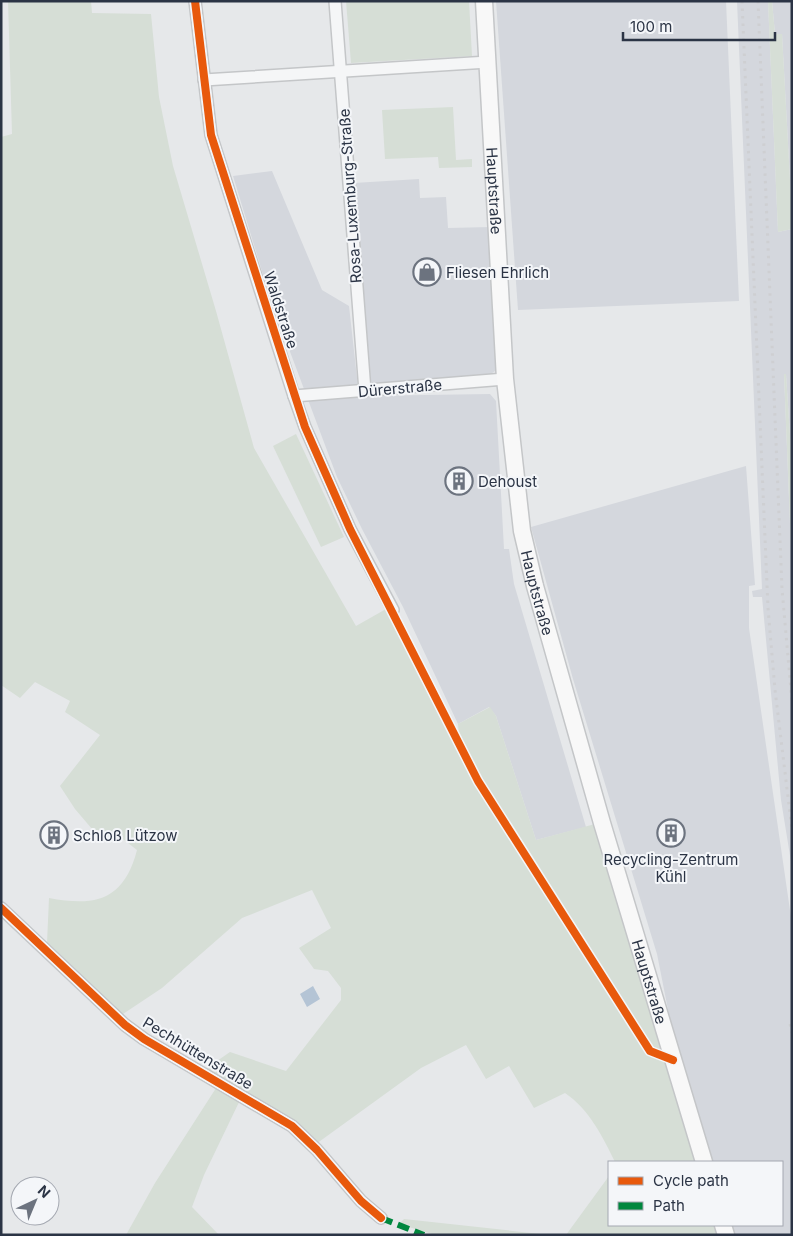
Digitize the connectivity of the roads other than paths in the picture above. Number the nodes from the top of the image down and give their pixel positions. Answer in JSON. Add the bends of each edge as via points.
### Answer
{"nodes":[{"id":1,"x":195,"y":1,"type":"edge"},
{"id":2,"x":335,"y":1,"type":"edge"},
{"id":3,"x":484,"y":1,"type":"edge"},
{"id":4,"x":488,"y":62,"type":"junction"},
{"id":5,"x":340,"y":71,"type":"junction"},
{"id":6,"x":204,"y":80,"type":"junction"},
{"id":7,"x":505,"y":379,"type":"junction"},
{"id":8,"x":365,"y":391,"type":"junction"},
{"id":9,"x":294,"y":396,"type":"junction"},
{"id":10,"x":393,"y":610,"type":"dead end"},
{"id":11,"x":1,"y":908,"type":"edge"},
{"id":12,"x":704,"y":1161,"type":"edge"},
{"id":13,"x":381,"y":1218,"type":"dead end"}],
"edges":[{"from":1,"to":6,"type":"street","name":"Waldstraße"},
{"from":2,"to":5,"type":"street","name":"Rosa-Luxemburg-Straße"},
{"from":3,"to":4,"type":"main road","name":"Hauptstraße"},
{"from":4,"to":5,"type":"street"},
{"from":4,"to":7,"type":"main road","name":"Hauptstraße"},
{"from":5,"to":6,"type":"street"},
{"from":5,"to":8,"type":"street","name":"Rosa-Luxemburg-Straße"},
{"from":6,"to":9,"type":"street","name":"Waldstraße","via":[[211,135]]},
{"from":7,"to":8,"type":"street","name":"Dürerstraße"},
{"from":7,"to":12,"type":"main road","name":"Hauptstraße","via":[[522,531],[535,586],[645,970]]},
{"from":8,"to":9,"type":"street","name":"Dürerstraße"},
{"from":9,"to":10,"type":"street","name":"Waldstraße","via":[[350,529]]},
{"from":11,"to":13,"type":"street","name":"Pechhüttenstraße","via":[[125,1025],[292,1126],[361,1201]]}]}
